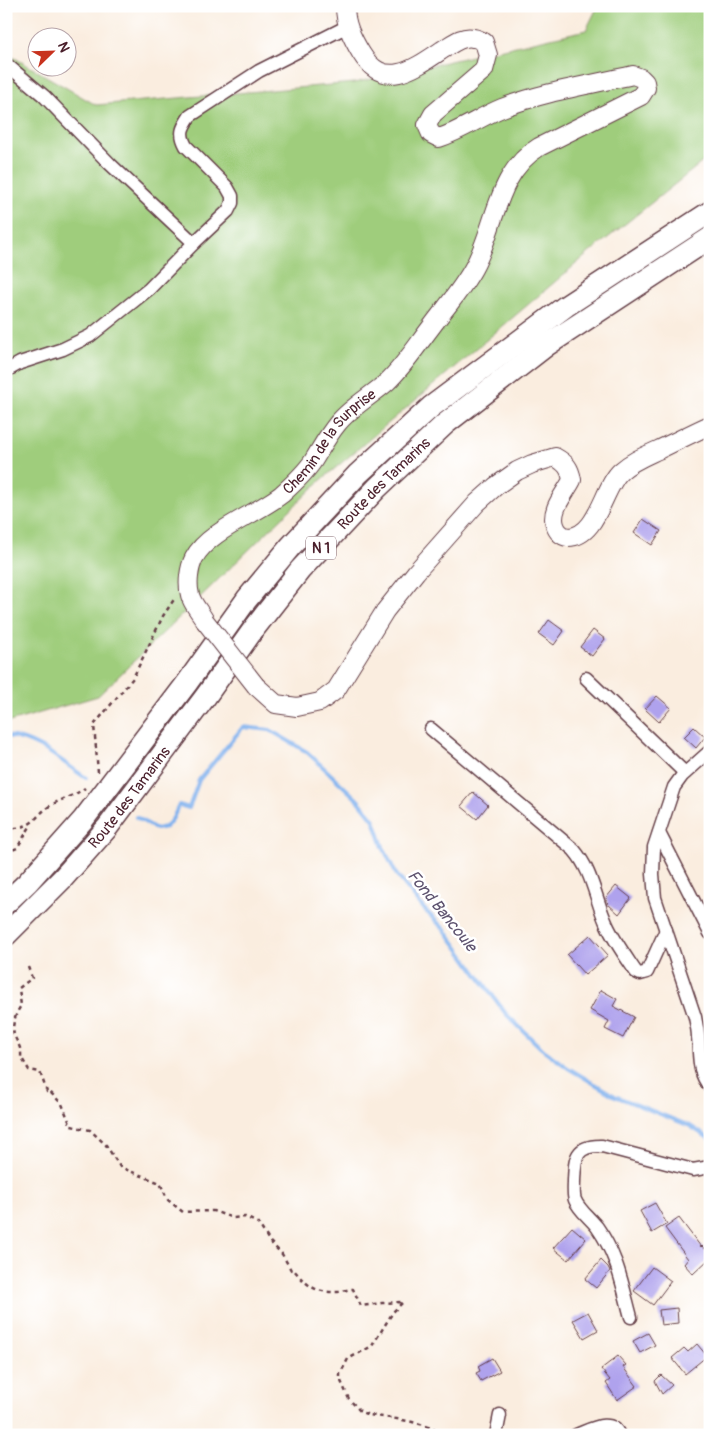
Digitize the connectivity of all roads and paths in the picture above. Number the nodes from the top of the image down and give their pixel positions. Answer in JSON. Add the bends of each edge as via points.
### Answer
{"nodes":[{"id":1,"x":345,"y":6,"type":"edge"},
{"id":2,"x":348,"y":26,"type":"junction"},
{"id":3,"x":6,"y":64,"type":"edge"},
{"id":4,"x":710,"y":212,"type":"edge"},
{"id":5,"x":710,"y":238,"type":"edge"},
{"id":6,"x":194,"y":243,"type":"junction"},
{"id":7,"x":6,"y":371,"type":"edge"},
{"id":8,"x":710,"y":425,"type":"edge"},
{"id":9,"x":189,"y":582,"type":"junction"},
{"id":10,"x":586,"y":678,"type":"dead end"},
{"id":11,"x":431,"y":729,"type":"dead end"},
{"id":12,"x":710,"y":751,"type":"edge"},
{"id":13,"x":98,"y":773,"type":"dead end"},
{"id":14,"x":685,"y":773,"type":"junction"},
{"id":15,"x":88,"y":786,"type":"dead end"},
{"id":16,"x":32,"y":824,"type":"junction"},
{"id":17,"x":6,"y":828,"type":"edge"},
{"id":18,"x":659,"y":833,"type":"junction"},
{"id":19,"x":6,"y":853,"type":"edge"},
{"id":20,"x":6,"y":903,"type":"edge"},
{"id":21,"x":666,"y":930,"type":"junction"},
{"id":22,"x":710,"y":932,"type":"edge"},
{"id":23,"x":6,"y":935,"type":"edge"},
{"id":24,"x":28,"y":966,"type":"dead end"},
{"id":25,"x":710,"y":1087,"type":"edge"},
{"id":26,"x":710,"y":1167,"type":"edge"},
{"id":27,"x":631,"y":1317,"type":"dead end"},
{"id":28,"x":500,"y":1415,"type":"dead end"},
{"id":29,"x":442,"y":1435,"type":"edge"},
{"id":30,"x":496,"y":1435,"type":"edge"},
{"id":31,"x":576,"y":1435,"type":"edge"},
{"id":32,"x":619,"y":1435,"type":"edge"}],
"edges":[{"from":1,"to":2,"type":"main road","name":"Chemin de la Surprise"},
{"from":2,"to":6,"type":"street","via":[[259,71],[190,116],[181,137],[186,146],[228,187],[232,196],[228,211]]},
{"from":2,"to":9,"type":"main road","name":"Chemin de la Surprise","via":[[364,58],[384,74],[395,74],[424,62],[457,40],[472,37],[484,42],[488,55],[484,70],[433,114],[427,125],[431,134],[439,138],[532,98],[633,75],[646,82],[646,88],[641,96],[527,154],[509,176],[474,268],[405,361],[340,421],[312,462],[282,494],[202,547],[189,570]]},
{"from":3,"to":6,"type":"street","via":[[44,96]]},
{"from":4,"to":20,"type":"highway","name":"Route des Tamarins","number":"N 1","via":[[566,306],[431,407],[358,474],[290,547],[248,599],[83,820]]},
{"from":5,"to":23,"type":"highway","name":"Route des Tamarins","number":"N 1","via":[[547,346],[445,424],[377,488],[300,570],[107,828]]},
{"from":6,"to":7,"type":"street","via":[[149,289],[90,336]]},
{"from":8,"to":9,"type":"main road","name":"Chemin de la Surprise","bridge":true,"via":[[632,462],[619,472],[591,524],[571,537],[558,532],[553,517],[572,480],[570,469],[555,458],[517,471],[477,503],[416,572],[385,611],[336,690],[320,702],[297,707],[276,704],[256,686],[205,621],[190,595]]},
{"from":9,"to":13,"type":"path","via":[[171,602],[133,678],[94,725]]},
{"from":10,"to":14,"type":"street"},
{"from":11,"to":21,"type":"street","via":[[581,858],[607,924],[620,949],[640,974],[647,972]]},
{"from":12,"to":14,"type":"street"},
{"from":14,"to":18,"type":"street","via":[[674,788]]},
{"from":15,"to":16,"type":"path","via":[[51,805]]},
{"from":16,"to":17,"type":"path"},
{"from":16,"to":19,"type":"path","via":[[17,848]]},
{"from":18,"to":21,"type":"street","via":[[654,846],[655,898]]},
{"from":18,"to":22,"type":"street"},
{"from":21,"to":25,"type":"street","via":[[695,1017],[700,1068]]},
{"from":24,"to":29,"type":"path","via":[[32,978],[19,988],[21,1006],[13,1032],[22,1051],[20,1057],[29,1070],[40,1072],[47,1092],[62,1104],[71,1126],[90,1130],[106,1145],[120,1167],[160,1183],[168,1200],[183,1212],[213,1211],[258,1223],[292,1270],[313,1289],[338,1292],[353,1289],[361,1306],[403,1302],[372,1346],[348,1359],[340,1379],[348,1399],[361,1412],[418,1424]]},
{"from":26,"to":27,"type":"street","via":[[693,1170],[592,1145],[578,1154],[574,1198],[611,1252]]},
{"from":28,"to":30,"type":"street"},
{"from":31,"to":32,"type":"street","via":[[609,1425]]}]}
